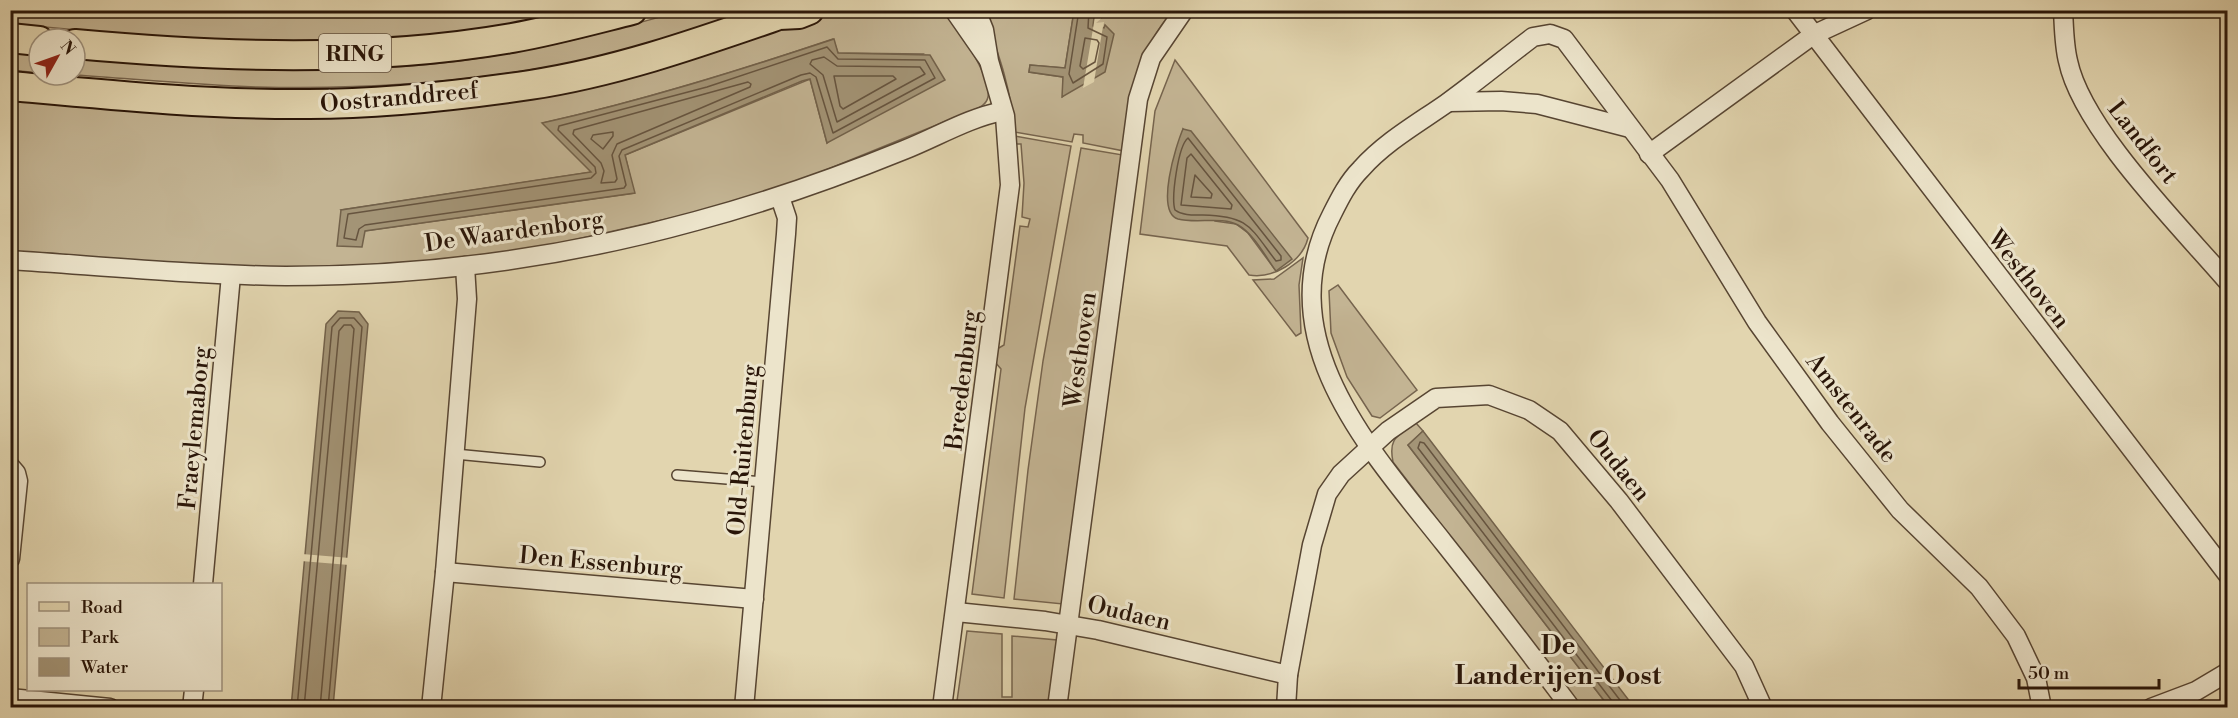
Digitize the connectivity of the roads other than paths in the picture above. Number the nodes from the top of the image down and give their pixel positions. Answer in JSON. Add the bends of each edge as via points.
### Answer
{"nodes":[{"id":1,"x":632,"y":10,"type":"edge"},
{"id":2,"x":809,"y":10,"type":"edge"},
{"id":3,"x":954,"y":10,"type":"edge"},
{"id":4,"x":976,"y":10,"type":"edge"},
{"id":5,"x":1184,"y":10,"type":"edge"},
{"id":6,"x":1795,"y":10,"type":"edge"},
{"id":7,"x":1867,"y":10,"type":"edge"},
{"id":8,"x":2063,"y":10,"type":"edge"},
{"id":9,"x":782,"y":13,"type":"edge"},
{"id":10,"x":1813,"y":35,"type":"junction"},
{"id":11,"x":10,"y":38,"type":"edge"},
{"id":12,"x":27,"y":40,"type":"edge"},
{"id":13,"x":87,"y":45,"type":"edge"},
{"id":14,"x":989,"y":61,"type":"junction"},
{"id":15,"x":10,"y":86,"type":"edge"},
{"id":16,"x":1449,"y":102,"type":"junction"},
{"id":17,"x":1003,"y":111,"type":"junction"},
{"id":18,"x":1630,"y":128,"type":"junction"},
{"id":19,"x":1649,"y":154,"type":"junction"},
{"id":20,"x":780,"y":197,"type":"junction"},
{"id":21,"x":10,"y":260,"type":"edge"},
{"id":22,"x":465,"y":266,"type":"junction"},
{"id":23,"x":231,"y":275,"type":"junction"},
{"id":24,"x":2228,"y":282,"type":"edge"},
{"id":25,"x":1370,"y":449,"type":"junction"},
{"id":26,"x":455,"y":454,"type":"junction"},
{"id":27,"x":540,"y":462,"type":"dead end"},
{"id":28,"x":10,"y":466,"type":"edge"},
{"id":29,"x":676,"y":475,"type":"dead end"},
{"id":30,"x":764,"y":482,"type":"junction"},
{"id":31,"x":10,"y":559,"type":"edge"},
{"id":32,"x":445,"y":572,"type":"junction"},
{"id":33,"x":2228,"y":575,"type":"edge"},
{"id":34,"x":203,"y":583,"type":"edge"},
{"id":35,"x":753,"y":599,"type":"junction"},
{"id":36,"x":956,"y":612,"type":"junction"},
{"id":37,"x":1068,"y":625,"type":"junction"},
{"id":38,"x":2228,"y":672,"type":"edge"},
{"id":39,"x":1288,"y":675,"type":"junction"},
{"id":40,"x":194,"y":691,"type":"edge"},
{"id":41,"x":10,"y":698,"type":"edge"},
{"id":42,"x":110,"y":708,"type":"edge"},
{"id":43,"x":192,"y":708,"type":"edge"},
{"id":44,"x":431,"y":708,"type":"edge"},
{"id":45,"x":744,"y":708,"type":"edge"},
{"id":46,"x":942,"y":708,"type":"edge"},
{"id":47,"x":1057,"y":708,"type":"edge"},
{"id":48,"x":1286,"y":708,"type":"edge"},
{"id":49,"x":1571,"y":708,"type":"edge"},
{"id":50,"x":1763,"y":708,"type":"edge"},
{"id":51,"x":2042,"y":708,"type":"edge"},
{"id":52,"x":2151,"y":708,"type":"edge"}],
"edges":[{"from":1,"to":13,"type":"main road","name":"Oostranddreef","number":"RING","via":[[512,38],[411,50],[299,56]]},
{"from":2,"to":9,"type":"main road","name":"Oostranddreef","number":"RING","via":[[799,15]]},
{"from":3,"to":14,"type":"street","name":"Breedenburg"},
{"from":4,"to":14,"type":"street","name":"Breedenburg"},
{"from":5,"to":37,"type":"street","name":"Westhoven","via":[[1151,58],[1138,99]]},
{"from":6,"to":10,"type":"street","name":"Westhoven"},
{"from":7,"to":10,"type":"street"},
{"from":8,"to":24,"type":"street","name":"Landfort","via":[[2068,62],[2086,108],[2117,152]]},
{"from":9,"to":15,"type":"main road","name":"Oostranddreef","number":"RING","via":[[641,60],[532,84],[421,97],[310,104],[121,96]]},
{"from":10,"to":19,"type":"street"},
{"from":10,"to":33,"type":"street","name":"Westhoven"},
{"from":11,"to":12,"type":"main road"},
{"from":14,"to":17,"type":"street","name":"Breedenburg"},
{"from":16,"to":18,"type":"street","via":[[1537,104]]},
{"from":16,"to":18,"type":"street","name":"Amstenrade","via":[[1533,37],[1550,34],[1564,39]]},
{"from":16,"to":25,"type":"street","name":"Amstenrade","via":[[1389,142],[1360,169],[1324,228],[1315,255],[1314,328],[1323,364]]},
{"from":17,"to":20,"type":"street","name":"De Waardenborg","via":[[984,115]]},
{"from":17,"to":36,"type":"street","name":"Breedenburg","via":[[1010,167],[1008,213]]},
{"from":18,"to":19,"type":"street","name":"Amstenrade"},
{"from":19,"to":51,"type":"street","name":"Amstenrade","via":[[1689,208],[1756,322],[1830,423],[1900,510],[1979,587],[2016,636],[2036,678]]},
{"from":20,"to":22,"type":"street","name":"De Waardenborg","via":[[623,239]]},
{"from":20,"to":30,"type":"street","name":"Old-Ruitenburg","via":[[787,226]]},
{"from":21,"to":23,"type":"street","name":"De Waardenborg"},
{"from":22,"to":23,"type":"street","name":"De Waardenborg","via":[[365,274]]},
{"from":22,"to":26,"type":"street","via":[[468,287]]},
{"from":23,"to":34,"type":"street","name":"Fraeylemaborg"},
{"from":25,"to":39,"type":"street","name":"Oudaen","via":[[1341,474],[1327,494],[1312,544]]},
{"from":25,"to":49,"type":"street"},
{"from":25,"to":50,"type":"street","name":"Oudaen","via":[[1388,431],[1436,398],[1489,395],[1529,410],[1560,431],[1619,501],[1744,666]]},
{"from":26,"to":27,"type":"lane"},
{"from":26,"to":32,"type":"street"},
{"from":28,"to":31,"type":"street","via":[[18,481]]},
{"from":29,"to":30,"type":"lane"},
{"from":30,"to":35,"type":"street","name":"Old-Ruitenburg"},
{"from":32,"to":35,"type":"street","name":"Den Essenburg"},
{"from":32,"to":44,"type":"street"},
{"from":35,"to":45,"type":"street","name":"Old-Ruitenburg"},
{"from":36,"to":37,"type":"street","name":"Oudaen"},
{"from":36,"to":46,"type":"street","name":"Breedenburg"},
{"from":37,"to":39,"type":"street","name":"Oudaen"},
{"from":37,"to":47,"type":"street","name":"Westhoven"},
{"from":38,"to":52,"type":"street","via":[[2196,691]]},
{"from":39,"to":48,"type":"street","name":"Oudaen"},
{"from":40,"to":43,"type":"street"},
{"from":41,"to":42,"type":"street"}]}
